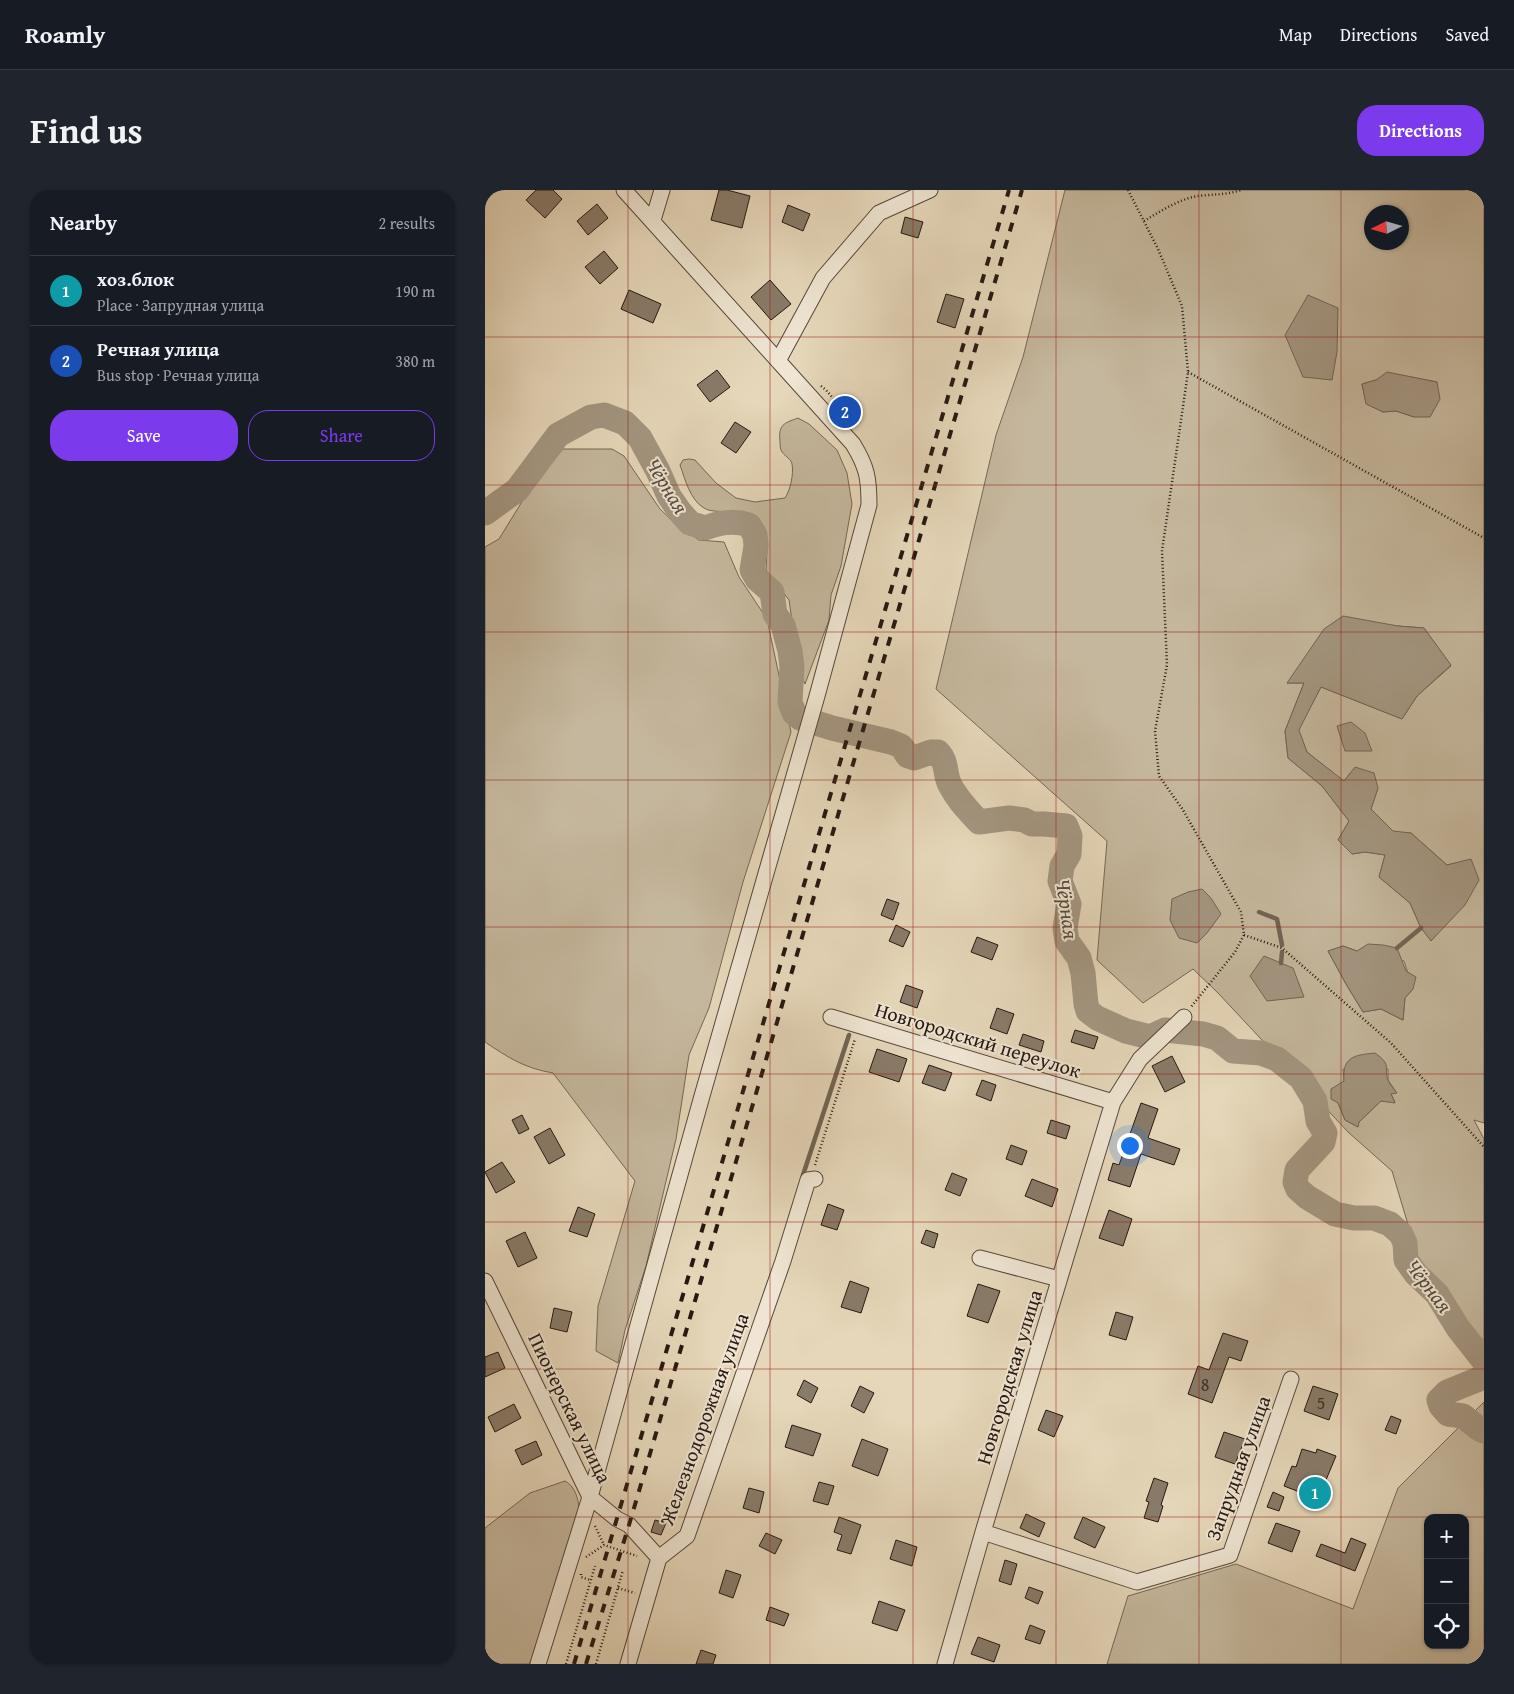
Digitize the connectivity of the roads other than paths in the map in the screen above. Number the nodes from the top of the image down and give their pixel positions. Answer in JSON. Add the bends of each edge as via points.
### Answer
{"nodes":[{"id":1,"x":624,"y":190,"type":"edge"},
{"id":2,"x":662,"y":190,"type":"edge"},
{"id":3,"x":930,"y":190,"type":"edge"},
{"id":4,"x":653,"y":220,"type":"junction"},
{"id":5,"x":779,"y":361,"type":"junction"},
{"id":6,"x":831,"y":1017,"type":"dead end"},
{"id":7,"x":1184,"y":1017,"type":"road end"},
{"id":8,"x":1113,"y":1102,"type":"junction"},
{"id":9,"x":812,"y":1180,"type":"road end"},
{"id":10,"x":979,"y":1258,"type":"dead end"},
{"id":11,"x":1059,"y":1279,"type":"junction"},
{"id":12,"x":485,"y":1281,"type":"edge"},
{"id":13,"x":1291,"y":1379,"type":"dead end"},
{"id":14,"x":590,"y":1497,"type":"junction"},
{"id":15,"x":983,"y":1532,"type":"junction"},
{"id":16,"x":659,"y":1558,"type":"junction"},
{"id":17,"x":537,"y":1664,"type":"edge"},
{"id":18,"x":628,"y":1664,"type":"edge"},
{"id":19,"x":945,"y":1664,"type":"edge"}],
"edges":[{"from":1,"to":4,"type":"street"},
{"from":2,"to":4,"type":"street"},
{"from":3,"to":5,"type":"street","via":[[879,213],[823,278]]},
{"from":4,"to":5,"type":"street"},
{"from":5,"to":14,"type":"street","via":[[853,444],[864,463],[869,505]]},
{"from":6,"to":8,"type":"street","name":"Новгородский переулок"},
{"from":7,"to":8,"type":"street","name":"Новгородская улица","via":[[1141,1059]]},
{"from":8,"to":11,"type":"street","name":"Новгородская улица"},
{"from":9,"to":16,"type":"street","name":"Железнодорожная улица","via":[[687,1536]]},
{"from":10,"to":11,"type":"street"},
{"from":11,"to":15,"type":"street","name":"Новгородская улица"},
{"from":12,"to":14,"type":"street","name":"Пионерская улица"},
{"from":13,"to":15,"type":"street","name":"Запрудная улица","via":[[1230,1555],[1137,1582]]},
{"from":14,"to":16,"type":"street","name":"Пионерская улица","via":[[629,1525]]},
{"from":14,"to":17,"type":"street"},
{"from":15,"to":19,"type":"street","name":"Новгородская улица"},
{"from":16,"to":18,"type":"street"}]}
